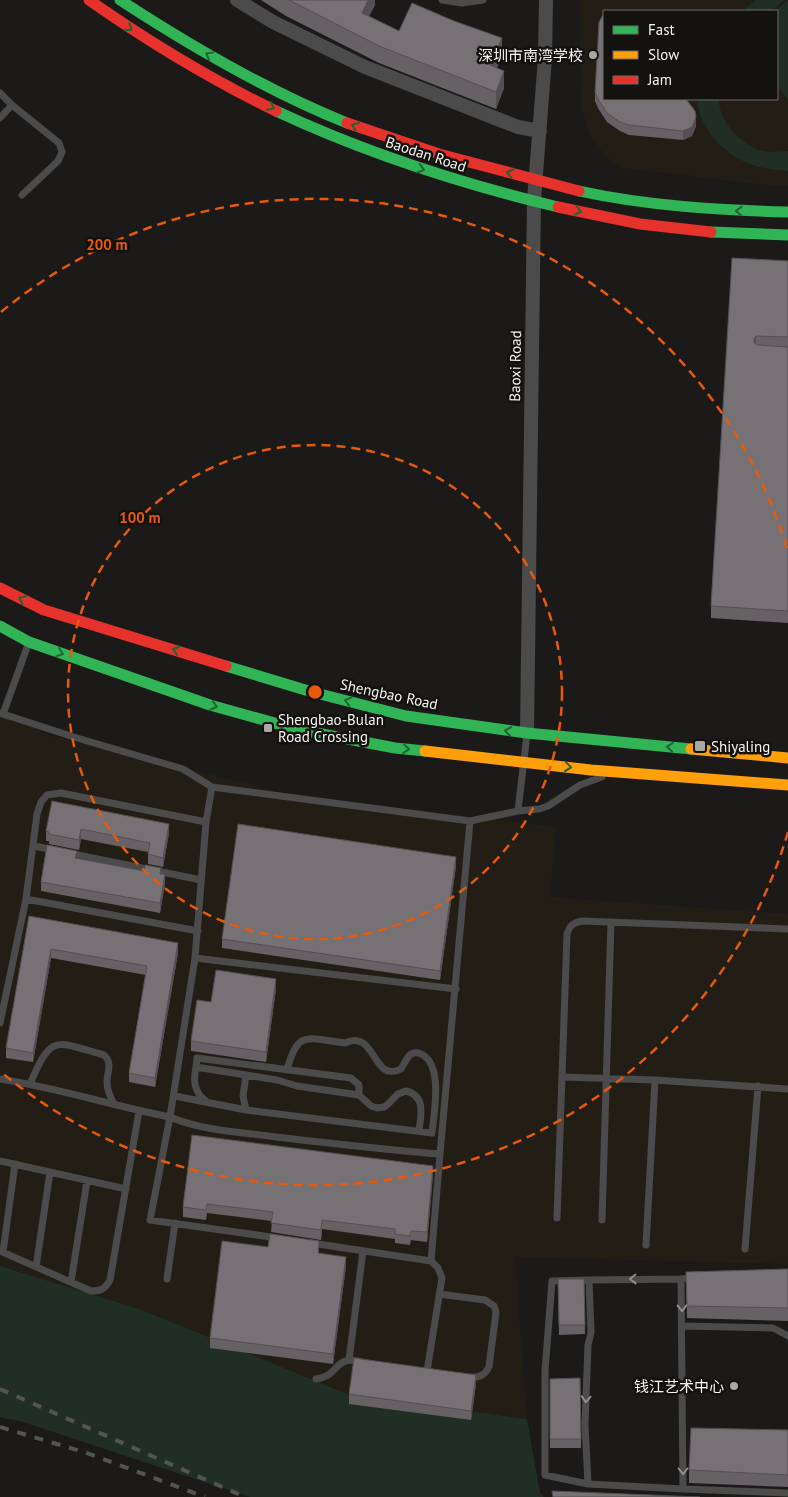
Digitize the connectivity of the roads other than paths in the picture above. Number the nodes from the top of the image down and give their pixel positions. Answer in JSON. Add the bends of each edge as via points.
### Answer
{"nodes":[{"id":1,"x":89,"y":0,"type":"edge"},
{"id":2,"x":120,"y":0,"type":"edge"},
{"id":3,"x":237,"y":0,"type":"edge"},
{"id":4,"x":442,"y":0,"type":"edge"},
{"id":5,"x":483,"y":0,"type":"edge"},
{"id":6,"x":546,"y":0,"type":"edge"},
{"id":7,"x":0,"y":93,"type":"edge"},
{"id":8,"x":12,"y":105,"type":"junction"},
{"id":9,"x":0,"y":118,"type":"edge"},
{"id":10,"x":540,"y":131,"type":"junction"},
{"id":11,"x":536,"y":180,"type":"junction"},
{"id":12,"x":22,"y":195,"type":"dead end"},
{"id":13,"x":534,"y":200,"type":"junction"},
{"id":14,"x":788,"y":212,"type":"edge"},
{"id":15,"x":788,"y":235,"type":"edge"},
{"id":16,"x":0,"y":588,"type":"edge"},
{"id":17,"x":0,"y":626,"type":"edge"},
{"id":18,"x":29,"y":642,"type":"junction"},
{"id":19,"x":1,"y":713,"type":"edge"},
{"id":20,"x":527,"y":733,"type":"junction"},
{"id":21,"x":788,"y":758,"type":"edge"},
{"id":22,"x":524,"y":762,"type":"junction"},
{"id":23,"x":617,"y":772,"type":"junction"},
{"id":24,"x":788,"y":785,"type":"edge"},
{"id":25,"x":212,"y":787,"type":"junction"},
{"id":26,"x":518,"y":811,"type":"junction"},
{"id":27,"x":470,"y":821,"type":"junction"},
{"id":28,"x":206,"y":822,"type":"junction"},
{"id":29,"x":33,"y":846,"type":"junction"},
{"id":30,"x":201,"y":880,"type":"junction"},
{"id":31,"x":26,"y":899,"type":"junction"},
{"id":32,"x":611,"y":922,"type":"junction"},
{"id":33,"x":788,"y":928,"type":"edge"},
{"id":34,"x":198,"y":931,"type":"junction"},
{"id":35,"x":195,"y":958,"type":"junction"},
{"id":36,"x":456,"y":989,"type":"junction"},
{"id":37,"x":0,"y":1023,"type":"edge"},
{"id":38,"x":196,"y":1066,"type":"junction"},
{"id":39,"x":287,"y":1070,"type":"junction"},
{"id":40,"x":246,"y":1075,"type":"junction"},
{"id":41,"x":562,"y":1078,"type":"junction"},
{"id":42,"x":0,"y":1079,"type":"edge"},
{"id":43,"x":606,"y":1079,"type":"junction"},
{"id":44,"x":655,"y":1080,"type":"junction"},
{"id":45,"x":30,"y":1084,"type":"junction"},
{"id":46,"x":758,"y":1086,"type":"junction"},
{"id":47,"x":788,"y":1088,"type":"edge"},
{"id":48,"x":359,"y":1095,"type":"junction"},
{"id":49,"x":175,"y":1096,"type":"junction"},
{"id":50,"x":207,"y":1102,"type":"junction"},
{"id":51,"x":114,"y":1104,"type":"junction"},
{"id":52,"x":246,"y":1110,"type":"junction"},
{"id":53,"x":139,"y":1111,"type":"junction"},
{"id":54,"x":170,"y":1117,"type":"junction"},
{"id":55,"x":419,"y":1131,"type":"junction"},
{"id":56,"x":440,"y":1154,"type":"junction"},
{"id":57,"x":0,"y":1162,"type":"edge"},
{"id":58,"x":15,"y":1164,"type":"junction"},
{"id":59,"x":50,"y":1172,"type":"junction"},
{"id":60,"x":87,"y":1180,"type":"junction"},
{"id":61,"x":126,"y":1189,"type":"junction"},
{"id":62,"x":557,"y":1218,"type":"dead end"},
{"id":63,"x":602,"y":1220,"type":"dead end"},
{"id":64,"x":175,"y":1223,"type":"junction"},
{"id":65,"x":284,"y":1239,"type":"edge"},
{"id":66,"x":304,"y":1242,"type":"edge"},
{"id":67,"x":646,"y":1245,"type":"dead end"},
{"id":68,"x":745,"y":1249,"type":"dead end"},
{"id":69,"x":363,"y":1251,"type":"junction"},
{"id":70,"x":2,"y":1252,"type":"edge"},
{"id":71,"x":431,"y":1261,"type":"junction"},
{"id":72,"x":36,"y":1267,"type":"junction"},
{"id":73,"x":701,"y":1278,"type":"edge"},
{"id":74,"x":167,"y":1279,"type":"dead end"},
{"id":75,"x":681,"y":1279,"type":"junction"},
{"id":76,"x":589,"y":1280,"type":"junction"},
{"id":77,"x":71,"y":1282,"type":"junction"},
{"id":78,"x":439,"y":1294,"type":"junction"},
{"id":79,"x":682,"y":1326,"type":"junction"},
{"id":80,"x":788,"y":1336,"type":"edge"},
{"id":81,"x":349,"y":1360,"type":"junction"},
{"id":82,"x":368,"y":1363,"type":"edge"},
{"id":83,"x":417,"y":1370,"type":"edge"},
{"id":84,"x":427,"y":1371,"type":"junction"},
{"id":85,"x":437,"y":1373,"type":"edge"},
{"id":86,"x":456,"y":1376,"type":"edge"},
{"id":87,"x":316,"y":1379,"type":"dead end"},
{"id":88,"x":588,"y":1484,"type":"junction"},
{"id":89,"x":683,"y":1490,"type":"junction"},
{"id":90,"x":788,"y":1493,"type":"edge"}],
"edges":[{"from":1,"to":13,"type":"main road","name":"Baodan Road","one_way":true,"via":[[162,49],[230,88],[293,118],[414,167]]},
{"from":11,"to":2,"type":"main road","name":"Baodan Road","one_way":true,"via":[[420,149],[342,120],[239,72],[171,34]]},
{"from":3,"to":10,"type":"street","via":[[273,22],[365,67],[518,127]]},
{"from":4,"to":5,"type":"lane","via":[[462,3]]},
{"from":6,"to":10,"type":"street","name":"Baoxi Road"},
{"from":7,"to":8,"type":"lane"},
{"from":8,"to":9,"type":"lane"},
{"from":8,"to":12,"type":"lane","via":[[59,143],[62,152],[58,161]]},
{"from":10,"to":11,"type":"street","name":"Baoxi Road"},
{"from":11,"to":13,"type":"street","name":"Baoxi Road"},
{"from":14,"to":11,"type":"main road","name":"Baodan Road","one_way":true,"via":[[728,211],[661,204],[597,195]]},
{"from":13,"to":15,"type":"main road","name":"Baodan Road","one_way":true,"via":[[592,215],[658,226]]},
{"from":13,"to":20,"type":"street","name":"Baoxi Road"},
{"from":20,"to":16,"type":"main road","name":"Shengbao Road","one_way":true,"via":[[406,716],[312,692],[44,610]]},
{"from":17,"to":18,"type":"main road"},
{"from":18,"to":19,"type":"lane"},
{"from":18,"to":22,"type":"main road","one_way":true,"via":[[210,705],[296,729],[395,748]]},
{"from":19,"to":25,"type":"lane","via":[[183,769]]},
{"from":21,"to":20,"type":"main road","name":"Shengbao Road","one_way":true},
{"from":20,"to":22,"type":"lane"},
{"from":22,"to":23,"type":"main road","one_way":true},
{"from":22,"to":26,"type":"lane"},
{"from":23,"to":24,"type":"main road"},
{"from":23,"to":26,"type":"lane","via":[[580,785],[548,806]]},
{"from":25,"to":27,"type":"lane"},
{"from":25,"to":28,"type":"lane"},
{"from":26,"to":27,"type":"lane"},
{"from":27,"to":36,"type":"lane"},
{"from":28,"to":29,"type":"lane","via":[[52,793],[46,794],[36,814]]},
{"from":28,"to":30,"type":"lane"},
{"from":29,"to":30,"type":"lane"},
{"from":29,"to":31,"type":"lane"},
{"from":30,"to":34,"type":"lane"},
{"from":31,"to":34,"type":"lane"},
{"from":31,"to":37,"type":"lane"},
{"from":32,"to":33,"type":"lane"},
{"from":32,"to":41,"type":"lane","via":[[575,922],[567,934]]},
{"from":32,"to":43,"type":"lane"},
{"from":34,"to":35,"type":"lane"},
{"from":35,"to":36,"type":"lane"},
{"from":35,"to":49,"type":"lane"},
{"from":36,"to":56,"type":"lane"},
{"from":38,"to":39,"type":"lane","via":[[197,1058]]},
{"from":38,"to":40,"type":"lane"},
{"from":38,"to":50,"type":"lane","via":[[195,1086]]},
{"from":39,"to":48,"type":"lane","via":[[351,1078],[359,1085]]},
{"from":39,"to":55,"type":"lane","via":[[298,1042],[306,1039],[360,1042],[369,1048],[380,1066],[392,1072],[401,1069],[411,1054],[424,1055],[434,1072],[436,1088],[432,1133]]},
{"from":40,"to":48,"type":"lane"},
{"from":40,"to":52,"type":"lane","via":[[243,1096]]},
{"from":41,"to":43,"type":"lane"},
{"from":41,"to":62,"type":"lane"},
{"from":42,"to":45,"type":"lane"},
{"from":43,"to":44,"type":"lane"},
{"from":43,"to":63,"type":"lane"},
{"from":44,"to":46,"type":"lane"},
{"from":44,"to":67,"type":"lane"},
{"from":45,"to":51,"type":"lane"},
{"from":45,"to":51,"type":"lane","via":[[42,1058],[51,1047],[60,1043],[107,1058],[108,1094]]},
{"from":46,"to":47,"type":"lane"},
{"from":46,"to":68,"type":"lane"},
{"from":48,"to":55,"type":"lane","via":[[377,1108],[388,1104],[401,1092],[411,1092],[421,1106]]},
{"from":49,"to":50,"type":"lane"},
{"from":49,"to":54,"type":"lane"},
{"from":50,"to":52,"type":"lane"},
{"from":51,"to":53,"type":"lane"},
{"from":52,"to":55,"type":"lane"},
{"from":53,"to":54,"type":"lane"},
{"from":53,"to":61,"type":"lane"},
{"from":54,"to":56,"type":"lane","via":[[217,1129]]},
{"from":54,"to":64,"type":"lane","via":[[150,1220]]},
{"from":56,"to":71,"type":"lane"},
{"from":57,"to":58,"type":"lane"},
{"from":58,"to":59,"type":"lane"},
{"from":58,"to":70,"type":"lane"},
{"from":59,"to":60,"type":"lane"},
{"from":59,"to":72,"type":"lane"},
{"from":60,"to":61,"type":"lane"},
{"from":60,"to":77,"type":"lane"},
{"from":61,"to":77,"type":"lane","via":[[110,1280],[106,1287],[91,1291]]},
{"from":64,"to":65,"type":"lane"},
{"from":64,"to":74,"type":"lane"},
{"from":66,"to":69,"type":"lane"},
{"from":69,"to":71,"type":"lane"},
{"from":69,"to":81,"type":"lane"},
{"from":70,"to":72,"type":"lane"},
{"from":71,"to":78,"type":"lane","via":[[442,1278]]},
{"from":72,"to":77,"type":"lane"},
{"from":73,"to":75,"type":"lane"},
{"from":75,"to":76,"type":"lane","one_way":true},
{"from":75,"to":79,"type":"lane","one_way":true},
{"from":76,"to":88,"type":"lane","one_way":true,"via":[[585,1424]]},
{"from":76,"to":88,"type":"lane","via":[[552,1282],[544,1372],[545,1475]]},
{"from":78,"to":84,"type":"lane"},
{"from":78,"to":86,"type":"lane","via":[[485,1300],[494,1306],[496,1312],[486,1372],[476,1378]]},
{"from":79,"to":80,"type":"lane","via":[[773,1328]]},
{"from":79,"to":89,"type":"lane","one_way":true},
{"from":81,"to":82,"type":"lane"},
{"from":81,"to":87,"type":"lane","via":[[326,1378]]},
{"from":83,"to":84,"type":"lane"},
{"from":84,"to":85,"type":"lane"},
{"from":88,"to":89,"type":"lane"},
{"from":89,"to":90,"type":"lane"}]}
